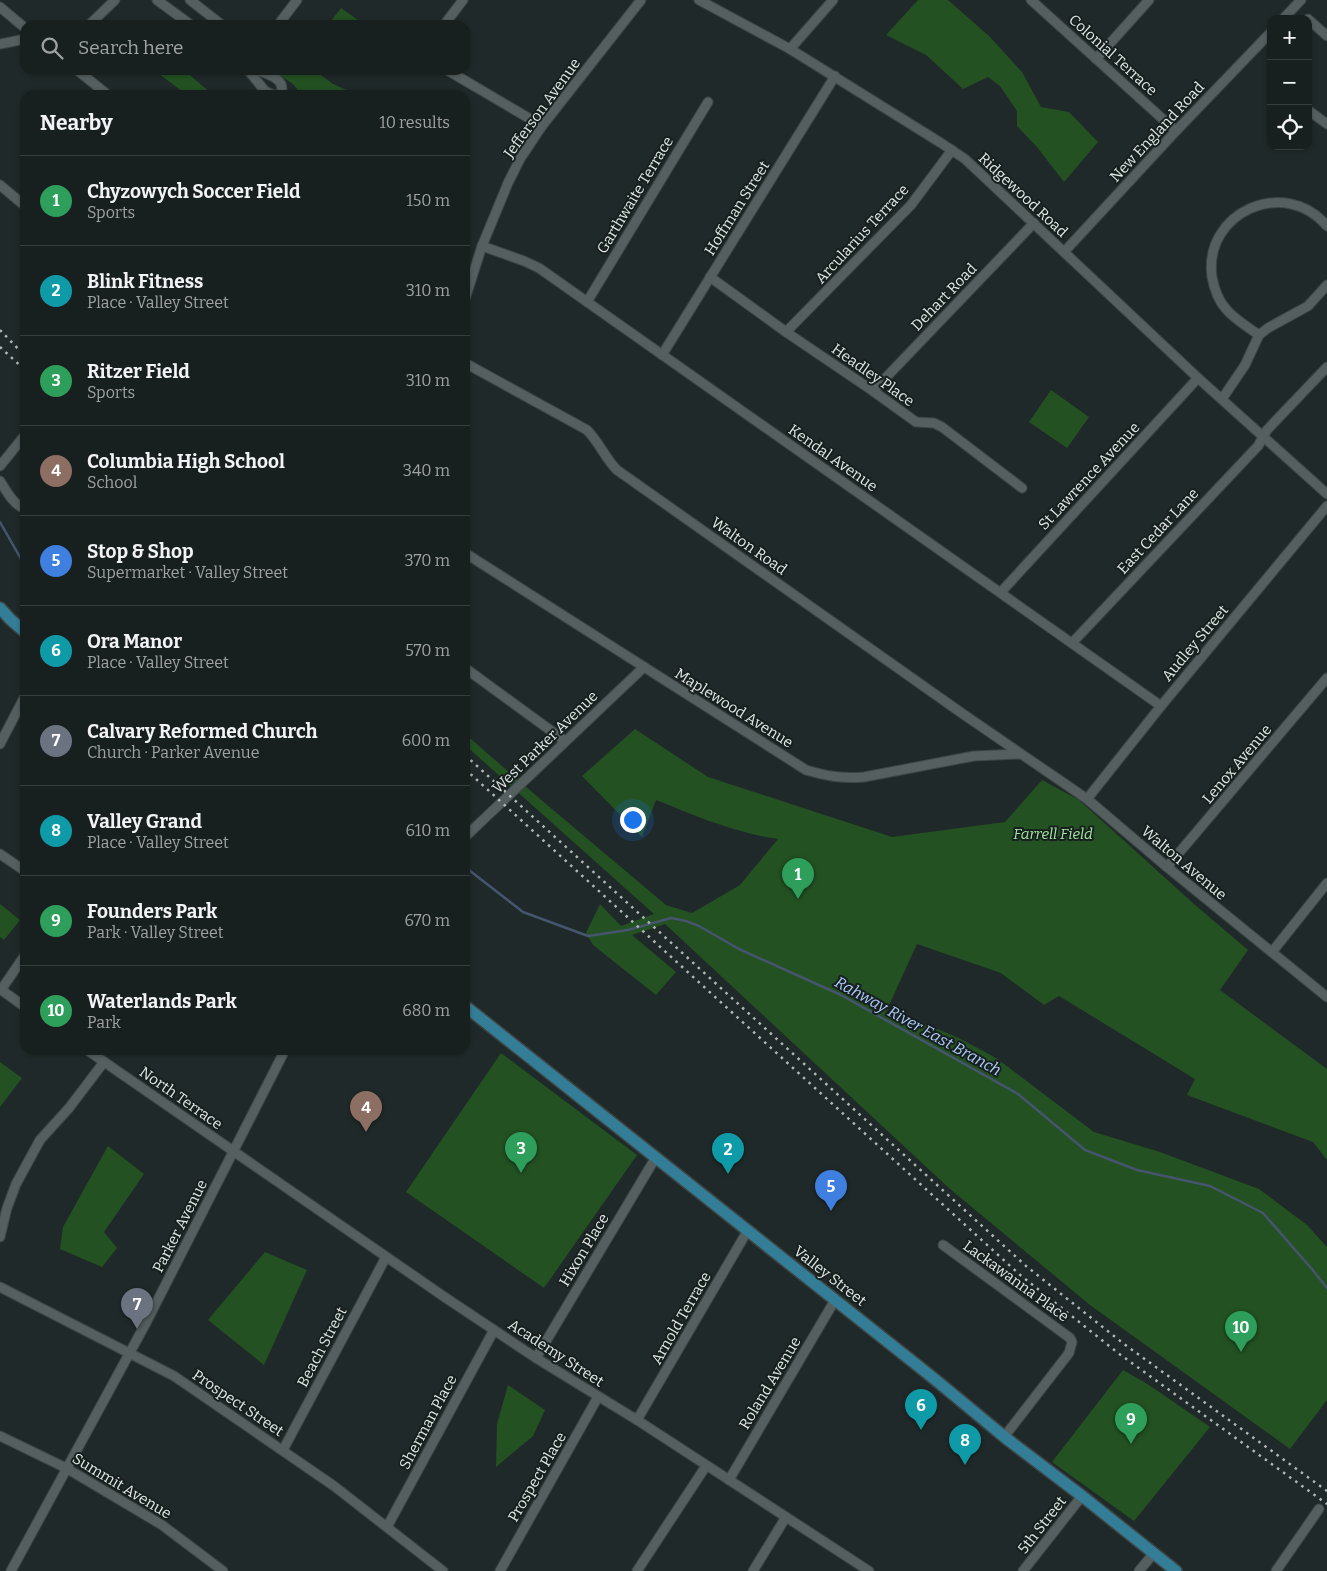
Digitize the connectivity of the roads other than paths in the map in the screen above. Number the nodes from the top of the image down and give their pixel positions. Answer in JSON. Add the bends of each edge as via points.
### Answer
{"nodes":[{"id":1,"x":115,"y":0,"type":"edge"},
{"id":2,"x":158,"y":0,"type":"edge"},
{"id":3,"x":190,"y":0,"type":"edge"},
{"id":4,"x":297,"y":0,"type":"edge"},
{"id":5,"x":463,"y":0,"type":"edge"},
{"id":6,"x":641,"y":0,"type":"edge"},
{"id":7,"x":699,"y":0,"type":"edge"},
{"id":8,"x":833,"y":0,"type":"edge"},
{"id":9,"x":1031,"y":0,"type":"edge"},
{"id":10,"x":1148,"y":0,"type":"edge"},
{"id":11,"x":1298,"y":3,"type":"edge"},
{"id":12,"x":0,"y":7,"type":"edge"},
{"id":13,"x":1287,"y":15,"type":"edge"},
{"id":14,"x":1306,"y":15,"type":"edge"},
{"id":15,"x":93,"y":20,"type":"edge"},
{"id":16,"x":184,"y":20,"type":"edge"},
{"id":17,"x":216,"y":20,"type":"edge"},
{"id":18,"x":282,"y":20,"type":"edge"},
{"id":19,"x":448,"y":20,"type":"edge"},
{"id":20,"x":1312,"y":23,"type":"edge"},
{"id":21,"x":20,"y":24,"type":"edge"},
{"id":22,"x":1267,"y":36,"type":"edge"},
{"id":23,"x":1327,"y":36,"type":"edge"},
{"id":24,"x":20,"y":40,"type":"edge"},
{"id":25,"x":0,"y":44,"type":"edge"},
{"id":26,"x":790,"y":49,"type":"junction"},
{"id":27,"x":1096,"y":59,"type":"junction"},
{"id":28,"x":83,"y":75,"type":"edge"},
{"id":29,"x":252,"y":75,"type":"edge"},
{"id":30,"x":270,"y":75,"type":"edge"},
{"id":31,"x":455,"y":75,"type":"edge"},
{"id":32,"x":835,"y":76,"type":"junction"},
{"id":33,"x":102,"y":90,"type":"edge"},
{"id":34,"x":264,"y":90,"type":"edge"},
{"id":35,"x":282,"y":90,"type":"edge"},
{"id":36,"x":708,"y":102,"type":"dead end"},
{"id":37,"x":1312,"y":113,"type":"edge"},
{"id":38,"x":1327,"y":124,"type":"edge"},
{"id":39,"x":542,"y":126,"type":"junction"},
{"id":40,"x":1176,"y":131,"type":"junction"},
{"id":41,"x":952,"y":150,"type":"junction"},
{"id":42,"x":0,"y":185,"type":"edge"},
{"id":43,"x":20,"y":202,"type":"edge"},
{"id":44,"x":1034,"y":223,"type":"junction"},
{"id":45,"x":1327,"y":226,"type":"edge"},
{"id":46,"x":482,"y":246,"type":"junction"},
{"id":47,"x":1064,"y":252,"type":"junction"},
{"id":48,"x":710,"y":277,"type":"junction"},
{"id":49,"x":470,"y":283,"type":"edge"},
{"id":50,"x":1327,"y":285,"type":"edge"},
{"id":51,"x":587,"y":302,"type":"junction"},
{"id":52,"x":786,"y":332,"type":"junction"},
{"id":53,"x":1259,"y":335,"type":"junction"},
{"id":54,"x":662,"y":355,"type":"junction"},
{"id":55,"x":470,"y":365,"type":"edge"},
{"id":56,"x":1327,"y":367,"type":"edge"},
{"id":57,"x":1198,"y":378,"type":"junction"},
{"id":58,"x":873,"y":390,"type":"junction"},
{"id":59,"x":1222,"y":399,"type":"junction"},
{"id":60,"x":1263,"y":437,"type":"junction"},
{"id":61,"x":20,"y":441,"type":"edge"},
{"id":62,"x":0,"y":466,"type":"edge"},
{"id":63,"x":0,"y":481,"type":"edge"},
{"id":64,"x":1022,"y":488,"type":"dead end"},
{"id":65,"x":1327,"y":494,"type":"edge"},
{"id":66,"x":1327,"y":506,"type":"edge"},
{"id":67,"x":20,"y":507,"type":"edge"},
{"id":68,"x":470,"y":556,"type":"edge"},
{"id":69,"x":1001,"y":592,"type":"junction"},
{"id":70,"x":0,"y":608,"type":"edge"},
{"id":71,"x":20,"y":628,"type":"edge"},
{"id":72,"x":1072,"y":643,"type":"junction"},
{"id":73,"x":644,"y":667,"type":"junction"},
{"id":74,"x":470,"y":672,"type":"edge"},
{"id":75,"x":1327,"y":678,"type":"edge"},
{"id":76,"x":20,"y":706,"type":"edge"},
{"id":77,"x":1161,"y":706,"type":"junction"},
{"id":78,"x":565,"y":741,"type":"junction"},
{"id":79,"x":0,"y":744,"type":"edge"},
{"id":80,"x":1020,"y":754,"type":"junction"},
{"id":81,"x":1087,"y":799,"type":"junction"},
{"id":82,"x":470,"y":832,"type":"edge"},
{"id":83,"x":0,"y":854,"type":"edge"},
{"id":84,"x":1167,"y":867,"type":"junction"},
{"id":85,"x":20,"y":868,"type":"edge"},
{"id":86,"x":1327,"y":883,"type":"edge"},
{"id":87,"x":1272,"y":952,"type":"junction"},
{"id":88,"x":20,"y":962,"type":"edge"},
{"id":89,"x":0,"y":990,"type":"edge"},
{"id":90,"x":1327,"y":997,"type":"edge"},
{"id":91,"x":20,"y":1004,"type":"edge"},
{"id":92,"x":470,"y":1010,"type":"edge"},
{"id":93,"x":95,"y":1055,"type":"edge"},
{"id":94,"x":280,"y":1055,"type":"edge"},
{"id":95,"x":104,"y":1062,"type":"junction"},
{"id":96,"x":234,"y":1151,"type":"junction"},
{"id":97,"x":656,"y":1157,"type":"junction"},
{"id":98,"x":748,"y":1230,"type":"junction"},
{"id":99,"x":0,"y":1237,"type":"edge"},
{"id":100,"x":943,"y":1245,"type":"dead end"},
{"id":101,"x":386,"y":1257,"type":"junction"},
{"id":102,"x":0,"y":1287,"type":"edge"},
{"id":103,"x":835,"y":1300,"type":"junction"},
{"id":104,"x":494,"y":1330,"type":"junction"},
{"id":105,"x":129,"y":1352,"type":"junction"},
{"id":106,"x":536,"y":1358,"type":"junction"},
{"id":107,"x":598,"y":1397,"type":"junction"},
{"id":108,"x":637,"y":1420,"type":"junction"},
{"id":109,"x":0,"y":1436,"type":"edge"},
{"id":110,"x":1004,"y":1437,"type":"junction"},
{"id":111,"x":283,"y":1450,"type":"junction"},
{"id":112,"x":706,"y":1466,"type":"junction"},
{"id":113,"x":66,"y":1468,"type":"junction"},
{"id":114,"x":729,"y":1480,"type":"junction"},
{"id":115,"x":1082,"y":1496,"type":"junction"},
{"id":116,"x":1319,"y":1509,"type":"dead end"},
{"id":117,"x":786,"y":1517,"type":"junction"},
{"id":118,"x":387,"y":1527,"type":"junction"},
{"id":119,"x":1154,"y":1553,"type":"junction"},
{"id":120,"x":11,"y":1571,"type":"edge"},
{"id":121,"x":222,"y":1571,"type":"edge"},
{"id":122,"x":443,"y":1571,"type":"edge"},
{"id":123,"x":500,"y":1571,"type":"edge"},
{"id":124,"x":637,"y":1571,"type":"edge"},
{"id":125,"x":753,"y":1571,"type":"edge"},
{"id":126,"x":869,"y":1571,"type":"edge"},
{"id":127,"x":1024,"y":1571,"type":"edge"},
{"id":128,"x":1139,"y":1571,"type":"edge"},
{"id":129,"x":1176,"y":1571,"type":"edge"},
{"id":130,"x":1276,"y":1571,"type":"edge"}],
"edges":[{"from":1,"to":15,"type":"street"},
{"from":2,"to":16,"type":"street"},
{"from":3,"to":17,"type":"street"},
{"from":4,"to":18,"type":"street"},
{"from":5,"to":19,"type":"street"},
{"from":6,"to":39,"type":"street","name":"Jefferson Avenue"},
{"from":7,"to":26,"type":"street","name":"Ridgewood Road"},
{"from":8,"to":26,"type":"street"},
{"from":9,"to":27,"type":"street","name":"Colonial Terrace"},
{"from":10,"to":27,"type":"street"},
{"from":11,"to":13,"type":"street"},
{"from":11,"to":14,"type":"street"},
{"from":12,"to":21,"type":"street"},
{"from":20,"to":23,"type":"street"},
{"from":22,"to":40,"type":"street","name":"New England Road"},
{"from":24,"to":25,"type":"street"},
{"from":26,"to":32,"type":"street","name":"Ridgewood Road"},
{"from":27,"to":40,"type":"street","name":"Colonial Terrace"},
{"from":28,"to":33,"type":"street"},
{"from":29,"to":34,"type":"street"},
{"from":30,"to":35,"type":"street","via":[[281,83]]},
{"from":31,"to":39,"type":"street"},
{"from":32,"to":41,"type":"street","name":"Ridgewood Road"},
{"from":32,"to":48,"type":"street","name":"Hoffman Street"},
{"from":36,"to":51,"type":"street","name":"Garthwaite Terrace"},
{"from":37,"to":38,"type":"street"},
{"from":39,"to":46,"type":"street","name":"Jefferson Avenue","via":[[508,183]]},
{"from":40,"to":47,"type":"street","name":"New England Road"},
{"from":41,"to":44,"type":"street","name":"Ridgewood Road"},
{"from":41,"to":52,"type":"street","name":"Arcularius Terrace","via":[[911,205]]},
{"from":42,"to":43,"type":"street"},
{"from":44,"to":47,"type":"street","name":"Ridgewood Road"},
{"from":44,"to":58,"type":"street","name":"Dehart Road"},
{"from":45,"to":53,"type":"street","via":[[1316,214],[1304,208],[1277,202],[1244,211],[1224,230],[1213,255],[1215,289],[1226,310]]},
{"from":46,"to":49,"type":"street","name":"Jefferson Avenue"},
{"from":46,"to":51,"type":"street","name":"Kendal Avenue","via":[[539,268]]},
{"from":47,"to":57,"type":"street","name":"Ridgewood Road"},
{"from":48,"to":52,"type":"street","name":"Headley Place"},
{"from":48,"to":54,"type":"street","name":"Hoffman Street"},
{"from":50,"to":53,"type":"street","via":[[1308,306]]},
{"from":51,"to":54,"type":"street","name":"Kendal Avenue"},
{"from":52,"to":58,"type":"street","name":"Headley Place"},
{"from":53,"to":59,"type":"street","via":[[1245,366]]},
{"from":54,"to":69,"type":"street","name":"Kendal Avenue"},
{"from":55,"to":80,"type":"street","name":"Walton Road","via":[[587,430],[617,470]]},
{"from":56,"to":60,"type":"street","name":"East Cedar Lane"},
{"from":57,"to":59,"type":"street","name":"Ridgewood Road"},
{"from":57,"to":69,"type":"street","name":"St Lawrence Avenue"},
{"from":58,"to":64,"type":"street","name":"Headley Place","via":[[916,422],[942,427]]},
{"from":59,"to":60,"type":"street","name":"Ridgewood Road"},
{"from":60,"to":65,"type":"street","name":"Ridgewood Road"},
{"from":60,"to":72,"type":"street","name":"East Cedar Lane"},
{"from":61,"to":62,"type":"street"},
{"from":63,"to":67,"type":"street"},
{"from":66,"to":77,"type":"street","name":"Audley Street"},
{"from":68,"to":73,"type":"street","name":"Maplewood Avenue"},
{"from":69,"to":72,"type":"street","name":"Kendal Avenue"},
{"from":70,"to":71,"type":"main road"},
{"from":72,"to":77,"type":"street","name":"Kendal Avenue"},
{"from":73,"to":78,"type":"street","name":"West Parker Avenue"},
{"from":73,"to":80,"type":"street","name":"Maplewood Avenue","via":[[806,770],[827,776],[864,777],[974,756]]},
{"from":74,"to":78,"type":"street"},
{"from":75,"to":84,"type":"street","name":"Lenox Avenue"},
{"from":76,"to":79,"type":"street"},
{"from":77,"to":81,"type":"street","name":"Audley Street"},
{"from":78,"to":82,"type":"street","name":"West Parker Avenue"},
{"from":80,"to":81,"type":"street","name":"Walton Avenue"},
{"from":81,"to":84,"type":"street","name":"Walton Avenue"},
{"from":83,"to":85,"type":"street"},
{"from":84,"to":87,"type":"street","name":"Walton Avenue"},
{"from":86,"to":87,"type":"street"},
{"from":87,"to":90,"type":"street","name":"Walton Avenue"},
{"from":88,"to":89,"type":"street"},
{"from":89,"to":91,"type":"street"},
{"from":92,"to":97,"type":"main road","name":"Valley Street"},
{"from":93,"to":95,"type":"street","name":"North Terrace"},
{"from":94,"to":96,"type":"street","name":"Parker Avenue"},
{"from":95,"to":96,"type":"street","name":"North Terrace"},
{"from":95,"to":99,"type":"street","via":[[40,1140],[16,1184]]},
{"from":96,"to":101,"type":"street","name":"Academy Street"},
{"from":96,"to":105,"type":"street","name":"Parker Avenue"},
{"from":97,"to":98,"type":"main road","name":"Valley Street"},
{"from":97,"to":106,"type":"street","name":"Hixon Place"},
{"from":98,"to":103,"type":"main road","name":"Valley Street"},
{"from":98,"to":108,"type":"street","name":"Arnold Terrace"},
{"from":100,"to":110,"type":"street","name":"Lackawanna Place","via":[[1072,1342],[1069,1353]]},
{"from":101,"to":104,"type":"street","name":"Academy Street"},
{"from":101,"to":111,"type":"street","name":"Beach Street"},
{"from":102,"to":105,"type":"street","name":"Prospect Street"},
{"from":103,"to":110,"type":"main road","name":"Valley Street"},
{"from":103,"to":114,"type":"street","name":"Roland Avenue"},
{"from":104,"to":106,"type":"street","name":"Academy Street"},
{"from":104,"to":118,"type":"street","name":"Sherman Place"},
{"from":105,"to":111,"type":"street","name":"Prospect Street","via":[[174,1376]]},
{"from":105,"to":113,"type":"street","name":"Parker Avenue"},
{"from":106,"to":107,"type":"street","name":"Academy Street"},
{"from":107,"to":108,"type":"street","name":"Academy Street"},
{"from":107,"to":123,"type":"street","name":"Prospect Place"},
{"from":108,"to":112,"type":"street","name":"Academy Street"},
{"from":109,"to":113,"type":"street","name":"Summit Avenue"},
{"from":110,"to":115,"type":"main road","name":"Valley Street"},
{"from":111,"to":118,"type":"street","name":"Prospect Street"},
{"from":112,"to":114,"type":"street","name":"Academy Street"},
{"from":112,"to":124,"type":"street"},
{"from":113,"to":120,"type":"street","name":"Parker Avenue"},
{"from":113,"to":121,"type":"street","name":"Summit Avenue","via":[[162,1525]]},
{"from":114,"to":117,"type":"street","name":"Academy Street"},
{"from":115,"to":119,"type":"main road","name":"Valley Street"},
{"from":115,"to":127,"type":"street","name":"5th Street"},
{"from":116,"to":130,"type":"street"},
{"from":117,"to":125,"type":"street"},
{"from":117,"to":126,"type":"street","name":"Academy Street"},
{"from":118,"to":122,"type":"street","name":"Prospect Street"},
{"from":119,"to":128,"type":"street"},
{"from":119,"to":129,"type":"main road","name":"Valley Street"}]}
